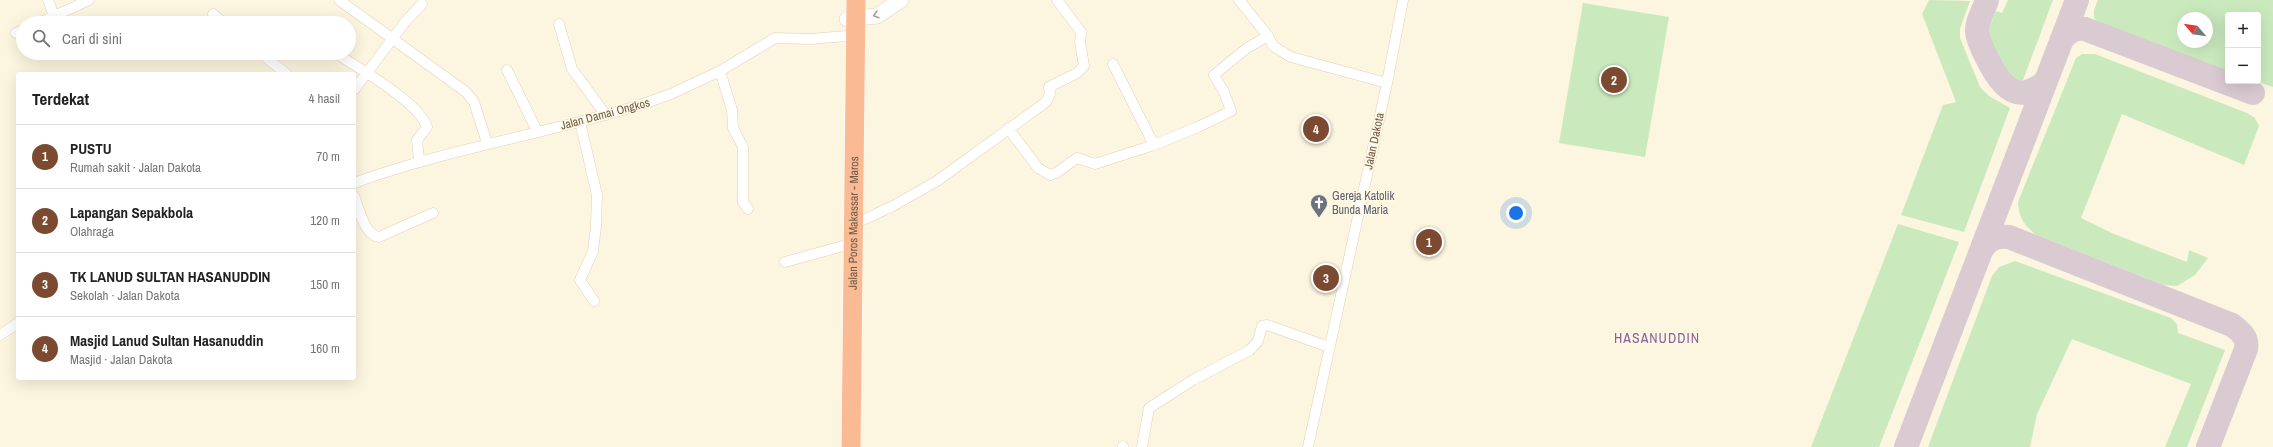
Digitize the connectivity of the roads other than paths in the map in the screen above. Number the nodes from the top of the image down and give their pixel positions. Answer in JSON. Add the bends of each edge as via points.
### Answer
{"nodes":[{"id":1,"x":48,"y":0,"type":"edge"},
{"id":2,"x":89,"y":0,"type":"edge"},
{"id":3,"x":339,"y":0,"type":"edge"},
{"id":4,"x":847,"y":0,"type":"edge"},
{"id":5,"x":856,"y":0,"type":"edge"},
{"id":6,"x":901,"y":0,"type":"edge"},
{"id":7,"x":1057,"y":0,"type":"edge"},
{"id":8,"x":1239,"y":0,"type":"edge"},
{"id":9,"x":1403,"y":0,"type":"edge"},
{"id":10,"x":422,"y":4,"type":"dead end"},
{"id":11,"x":213,"y":14,"type":"dead end"},
{"id":12,"x":54,"y":16,"type":"joint"},
{"id":13,"x":215,"y":16,"type":"edge"},
{"id":14,"x":559,"y":24,"type":"dead end"},
{"id":15,"x":850,"y":25,"type":"junction"},
{"id":16,"x":1268,"y":36,"type":"junction"},
{"id":17,"x":392,"y":39,"type":"junction"},
{"id":18,"x":269,"y":60,"type":"edge"},
{"id":19,"x":346,"y":60,"type":"edge"},
{"id":20,"x":1113,"y":64,"type":"dead end"},
{"id":21,"x":507,"y":70,"type":"dead end"},
{"id":22,"x":720,"y":71,"type":"junction"},
{"id":23,"x":284,"y":72,"type":"edge"},
{"id":24,"x":367,"y":74,"type":"junction"},
{"id":25,"x":1387,"y":83,"type":"junction"},
{"id":26,"x":356,"y":88,"type":"edge"},
{"id":27,"x":606,"y":115,"type":"junction"},
{"id":28,"x":580,"y":122,"type":"junction"},
{"id":29,"x":1008,"y":128,"type":"junction"},
{"id":30,"x":537,"y":131,"type":"junction"},
{"id":31,"x":488,"y":143,"type":"junction"},
{"id":32,"x":1154,"y":145,"type":"junction"},
{"id":33,"x":420,"y":161,"type":"junction"},
{"id":34,"x":356,"y":182,"type":"edge"},
{"id":35,"x":356,"y":201,"type":"edge"},
{"id":36,"x":748,"y":209,"type":"dead end"},
{"id":37,"x":433,"y":214,"type":"dead end"},
{"id":38,"x":852,"y":225,"type":"junction"},
{"id":39,"x":843,"y":246,"type":"junction"},
{"id":40,"x":785,"y":262,"type":"dead end"},
{"id":41,"x":594,"y":301,"type":"dead end"},
{"id":42,"x":16,"y":324,"type":"edge"},
{"id":43,"x":0,"y":335,"type":"edge"},
{"id":44,"x":1329,"y":348,"type":"junction"},
{"id":45,"x":841,"y":447,"type":"edge"},
{"id":46,"x":851,"y":447,"type":"edge"},
{"id":47,"x":1142,"y":447,"type":"edge"},
{"id":48,"x":1308,"y":447,"type":"edge"}],
"edges":[{"from":1,"to":12,"type":"street"},
{"from":2,"to":12,"type":"street"},
{"from":3,"to":17,"type":"street"},
{"from":4,"to":15,"type":"highway","name":"Jalan Poros Makassar - Maros"},
{"from":5,"to":15,"type":"highway","name":"Jalan Poros Makassar - Maros"},
{"from":6,"to":15,"type":"street","one_way":true,"via":[[877,16]]},
{"from":7,"to":29,"type":"street","via":[[1081,32],[1084,66],[1050,86],[1046,102]]},
{"from":8,"to":16,"type":"street"},
{"from":9,"to":25,"type":"street","name":"Jalan Dakota"},
{"from":10,"to":17,"type":"street"},
{"from":11,"to":13,"type":"street"},
{"from":14,"to":27,"type":"street","via":[[572,69]]},
{"from":15,"to":22,"type":"street","name":"Jalan Damai Ongkos","via":[[810,39],[775,38]]},
{"from":15,"to":38,"type":"highway","name":"Jalan Poros Makassar - Maros"},
{"from":15,"to":39,"type":"highway","name":"Jalan Poros Makassar - Maros"},
{"from":16,"to":25,"type":"street","via":[[1273,46],[1291,57]]},
{"from":16,"to":32,"type":"street","via":[[1247,48],[1214,74],[1231,111]]},
{"from":17,"to":24,"type":"street"},
{"from":17,"to":31,"type":"street","via":[[472,98]]},
{"from":18,"to":23,"type":"street"},
{"from":19,"to":24,"type":"street"},
{"from":20,"to":32,"type":"street"},
{"from":21,"to":30,"type":"street"},
{"from":22,"to":27,"type":"street","name":"Jalan Damai Ongkos","via":[[670,94]]},
{"from":22,"to":36,"type":"street","via":[[732,110],[733,128],[742,144],[743,202]]},
{"from":24,"to":26,"type":"street"},
{"from":24,"to":33,"type":"street","via":[[422,115],[427,127],[417,140]]},
{"from":25,"to":44,"type":"street","name":"Jalan Dakota"},
{"from":27,"to":28,"type":"street","name":"Jalan Damai Ongkos"},
{"from":28,"to":30,"type":"street","name":"Jalan Damai Ongkos"},
{"from":28,"to":41,"type":"street","via":[[597,195],[593,251],[580,280]]},
{"from":29,"to":32,"type":"street","via":[[1038,168],[1050,175],[1077,158],[1095,164]]},
{"from":29,"to":38,"type":"street","via":[[937,181]]},
{"from":30,"to":31,"type":"street","name":"Jalan Damai Ongkos"},
{"from":31,"to":33,"type":"street","name":"Jalan Damai Ongkos"},
{"from":33,"to":34,"type":"street","name":"Jalan Damai Ongkos"},
{"from":35,"to":37,"type":"street","via":[[369,232],[374,237]]},
{"from":38,"to":46,"type":"highway","name":"Jalan Poros Makassar - Maros"},
{"from":39,"to":40,"type":"street"},
{"from":39,"to":45,"type":"highway","name":"Jalan Poros Makassar - Maros"},
{"from":42,"to":43,"type":"street"},
{"from":44,"to":47,"type":"street","via":[[1267,325],[1262,326],[1258,341],[1250,350],[1193,380],[1149,408]]},
{"from":44,"to":48,"type":"street","name":"Jalan Dakota"}]}
